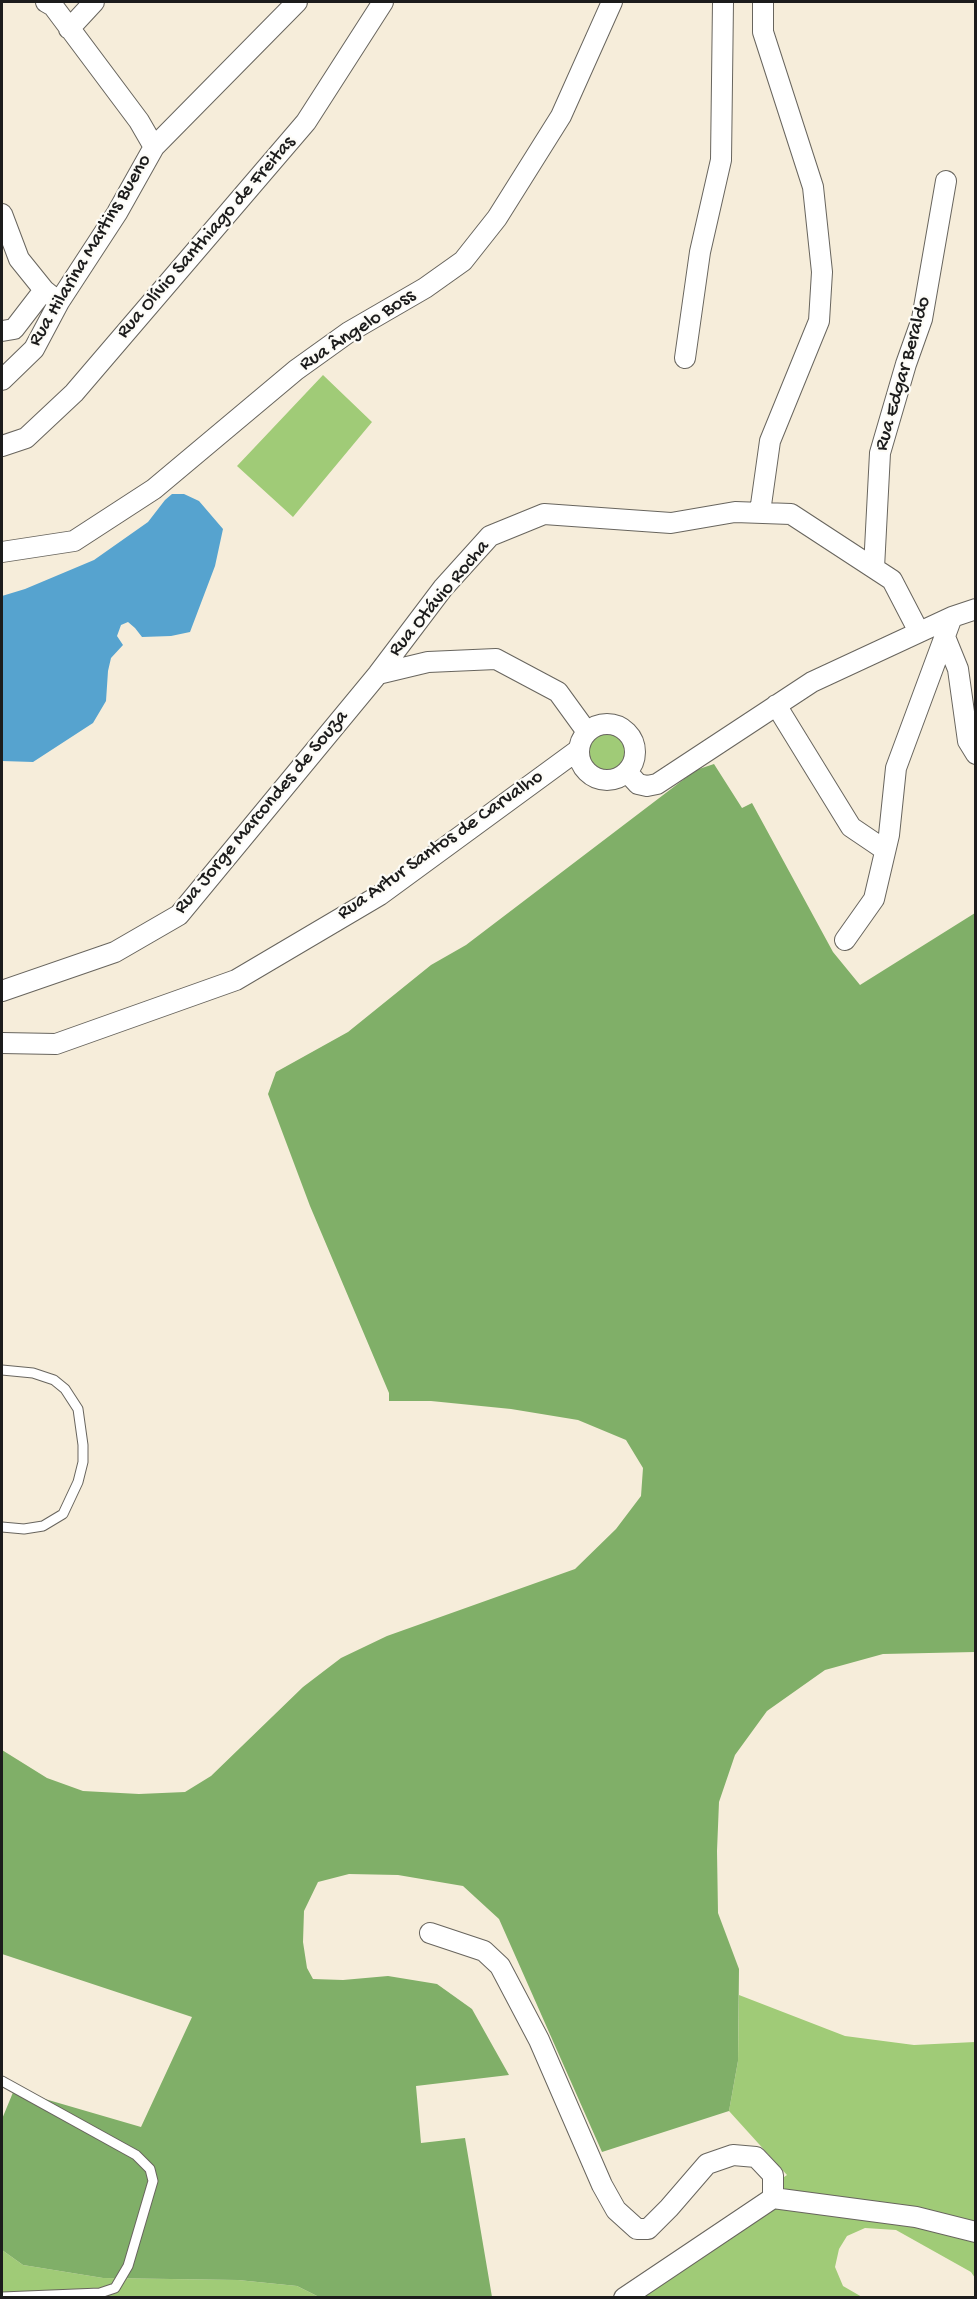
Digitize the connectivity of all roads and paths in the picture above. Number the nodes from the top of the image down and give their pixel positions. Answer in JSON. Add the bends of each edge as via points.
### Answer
{"nodes":[{"id":1,"x":46,"y":2,"type":"edge"},
{"id":2,"x":94,"y":2,"type":"edge"},
{"id":3,"x":297,"y":2,"type":"edge"},
{"id":4,"x":383,"y":2,"type":"edge"},
{"id":5,"x":612,"y":2,"type":"edge"},
{"id":6,"x":723,"y":2,"type":"edge"},
{"id":7,"x":763,"y":2,"type":"edge"},
{"id":8,"x":69,"y":29,"type":"junction"},
{"id":9,"x":154,"y":147,"type":"junction"},
{"id":10,"x":946,"y":181,"type":"dead end"},
{"id":11,"x":2,"y":214,"type":"edge"},
{"id":12,"x":52,"y":296,"type":"junction"},
{"id":13,"x":2,"y":331,"type":"edge"},
{"id":14,"x":685,"y":358,"type":"dead end"},
{"id":15,"x":2,"y":380,"type":"edge"},
{"id":16,"x":2,"y":446,"type":"edge"},
{"id":17,"x":760,"y":512,"type":"junction"},
{"id":18,"x":2,"y":552,"type":"edge"},
{"id":19,"x":874,"y":568,"type":"junction"},
{"id":20,"x":975,"y":609,"type":"edge"},
{"id":21,"x":952,"y":617,"type":"junction"},
{"id":22,"x":920,"y":632,"type":"junction"},
{"id":23,"x":945,"y":637,"type":"junction"},
{"id":24,"x":378,"y":674,"type":"junction"},
{"id":25,"x":776,"y":705,"type":"junction"},
{"id":26,"x":586,"y":732,"type":"junction"},
{"id":27,"x":578,"y":750,"type":"junction"},
{"id":28,"x":975,"y":754,"type":"edge"},
{"id":29,"x":627,"y":772,"type":"junction"},
{"id":30,"x":885,"y":850,"type":"junction"},
{"id":31,"x":845,"y":940,"type":"dead end"},
{"id":32,"x":2,"y":991,"type":"edge"},
{"id":33,"x":2,"y":1043,"type":"edge"},
{"id":34,"x":2,"y":1370,"type":"edge"},
{"id":35,"x":2,"y":1527,"type":"edge"},
{"id":36,"x":430,"y":1933,"type":"dead end"},
{"id":37,"x":2,"y":2082,"type":"edge"},
{"id":38,"x":773,"y":2198,"type":"junction"},
{"id":39,"x":975,"y":2232,"type":"edge"},
{"id":40,"x":2,"y":2297,"type":"edge"},
{"id":41,"x":624,"y":2298,"type":"edge"}],
"edges":[{"from":1,"to":8,"type":"street"},
{"from":2,"to":8,"type":"street"},
{"from":3,"to":9,"type":"street","name":"Rua Hilarina Martins Bueno"},
{"from":4,"to":16,"type":"street","name":"Rua Olívio Santhiago de Freitas","via":[[306,122],[74,393],[26,438]]},
{"from":5,"to":18,"type":"street","name":"Rua Ângelo Boss","via":[[561,116],[497,218],[463,261],[296,370],[154,489],[74,541]]},
{"from":6,"to":14,"type":"street","via":[[721,160],[700,252]]},
{"from":7,"to":17,"type":"street","via":[[763,32],[813,187],[822,272],[819,321],[770,441]]},
{"from":8,"to":9,"type":"street","via":[[139,121]]},
{"from":9,"to":12,"type":"street","name":"Rua Hilarina Martins Bueno","via":[[117,213]]},
{"from":10,"to":19,"type":"street","name":"Rua Edgar Beraldo","via":[[922,320],[880,453]]},
{"from":11,"to":12,"type":"street","via":[[19,259]]},
{"from":12,"to":13,"type":"street","via":[[14,329]]},
{"from":12,"to":15,"type":"street","name":"Rua Hilarina Martins Bueno","via":[[34,349]]},
{"from":17,"to":19,"type":"street","name":"Rua Otávio Rocha","via":[[791,514]]},
{"from":17,"to":24,"type":"street","name":"Rua Otávio Rocha","via":[[735,512],[671,523],[544,514],[490,536],[443,588]]},
{"from":19,"to":22,"type":"street","name":"Rua Otávio Rocha","via":[[892,580]]},
{"from":20,"to":21,"type":"street"},
{"from":21,"to":22,"type":"street"},
{"from":21,"to":23,"type":"street"},
{"from":22,"to":25,"type":"street","via":[[812,682]]},
{"from":23,"to":28,"type":"street","via":[[958,669],[968,741]]},
{"from":23,"to":30,"type":"street","via":[[896,768]]},
{"from":24,"to":26,"type":"street","via":[[428,662],[496,659],[558,692]]},
{"from":24,"to":32,"type":"street","name":"Rua Jorge Marcondes de Souza","via":[[179,915],[115,952]]},
{"from":25,"to":29,"type":"street","via":[[657,784],[638,784]]},
{"from":25,"to":30,"type":"street","via":[[851,827]]},
{"from":26,"to":27,"type":"street"},
{"from":26,"to":29,"type":"street","via":[[604,724],[624,730],[634,742],[635,752]]},
{"from":27,"to":29,"type":"street","via":[[581,765],[597,779],[608,781]]},
{"from":27,"to":33,"type":"street","name":"Rua Artur Santos de Carvalho","via":[[380,895],[236,980],[56,1044]]},
{"from":30,"to":31,"type":"street","via":[[874,899]]},
{"from":34,"to":35,"type":"lane","via":[[33,1373],[54,1380],[65,1389],[78,1409],[83,1445],[78,1482],[63,1514],[43,1526]]},
{"from":36,"to":38,"type":"street","via":[[484,1951],[500,1966],[539,2040],[602,2185],[616,2210],[637,2229],[648,2229],[707,2164],[733,2155],[756,2157],[773,2175]]},
{"from":37,"to":40,"type":"lane","via":[[136,2155],[150,2169],[153,2181],[128,2266],[115,2288],[100,2293]]},
{"from":38,"to":39,"type":"street","via":[[916,2217]]},
{"from":38,"to":41,"type":"street"}]}
